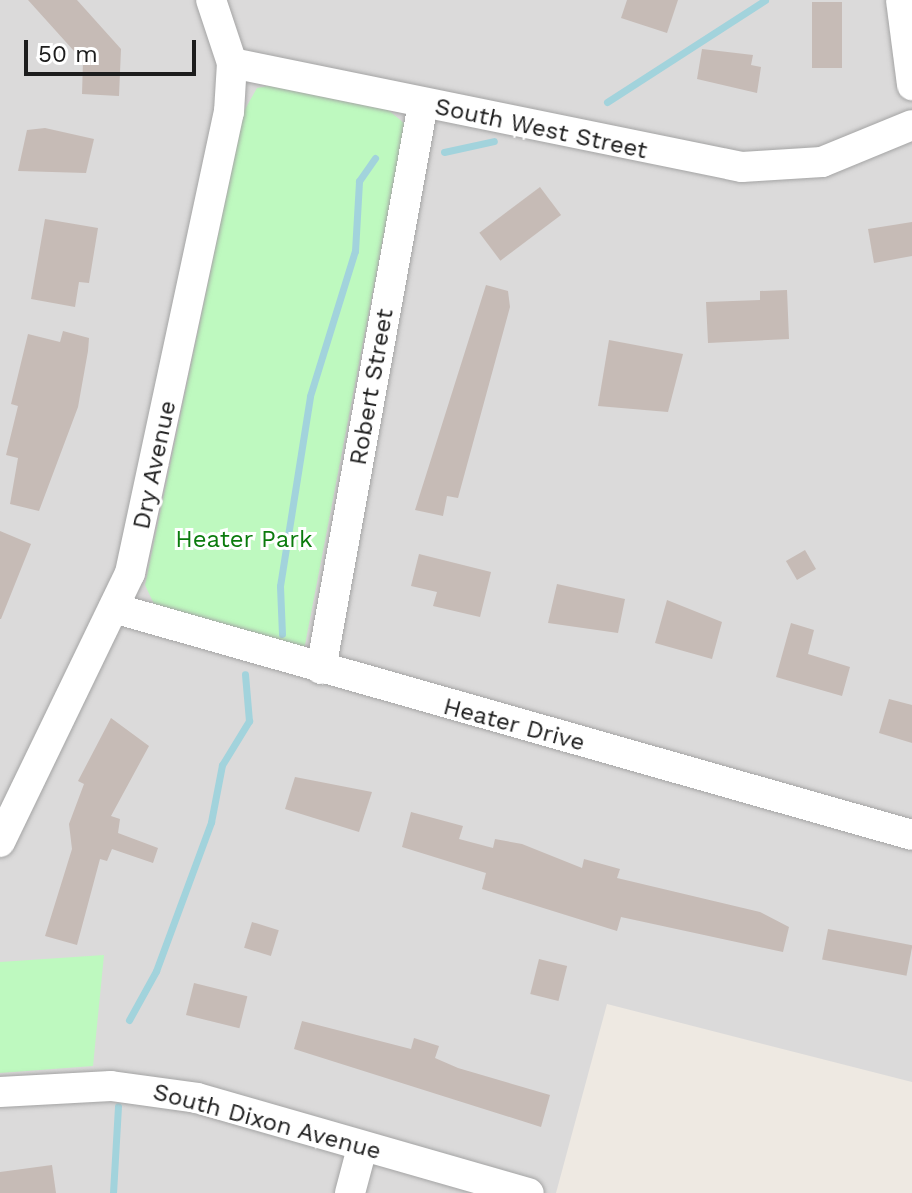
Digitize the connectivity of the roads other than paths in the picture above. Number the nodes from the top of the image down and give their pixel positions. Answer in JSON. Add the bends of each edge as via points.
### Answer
{"nodes":[{"id":1,"x":211,"y":0,"type":"edge"},
{"id":2,"x":901,"y":0,"type":"edge"},
{"id":3,"x":232,"y":63,"type":"junction"},
{"id":4,"x":912,"y":85,"type":"edge"},
{"id":5,"x":423,"y":104,"type":"junction"},
{"id":6,"x":912,"y":125,"type":"edge"},
{"id":7,"x":117,"y":609,"type":"junction"},
{"id":8,"x":321,"y":669,"type":"junction"},
{"id":9,"x":912,"y":835,"type":"edge"},
{"id":10,"x":0,"y":842,"type":"edge"},
{"id":11,"x":0,"y":1092,"type":"edge"},
{"id":12,"x":362,"y":1148,"type":"junction"},
{"id":13,"x":350,"y":1193,"type":"edge"},
{"id":14,"x":529,"y":1193,"type":"edge"}],
"edges":[{"from":1,"to":3,"type":"street"},
{"from":2,"to":4,"type":"street"},
{"from":3,"to":5,"type":"street","name":"South West Street"},
{"from":3,"to":7,"type":"street","name":"Dry Avenue","via":[[205,238]]},
{"from":5,"to":6,"type":"street","name":"South West Street","via":[[742,167],[822,162]]},
{"from":5,"to":8,"type":"street","name":"Robert Street"},
{"from":7,"to":8,"type":"street","name":"Heater Drive"},
{"from":7,"to":10,"type":"street","name":"Dry Avenue"},
{"from":8,"to":9,"type":"street","name":"Heater Drive"},
{"from":11,"to":12,"type":"street","name":"South Dixon Avenue","via":[[143,1088]]},
{"from":12,"to":13,"type":"street"},
{"from":12,"to":14,"type":"street","name":"South Dixon Avenue"}]}
